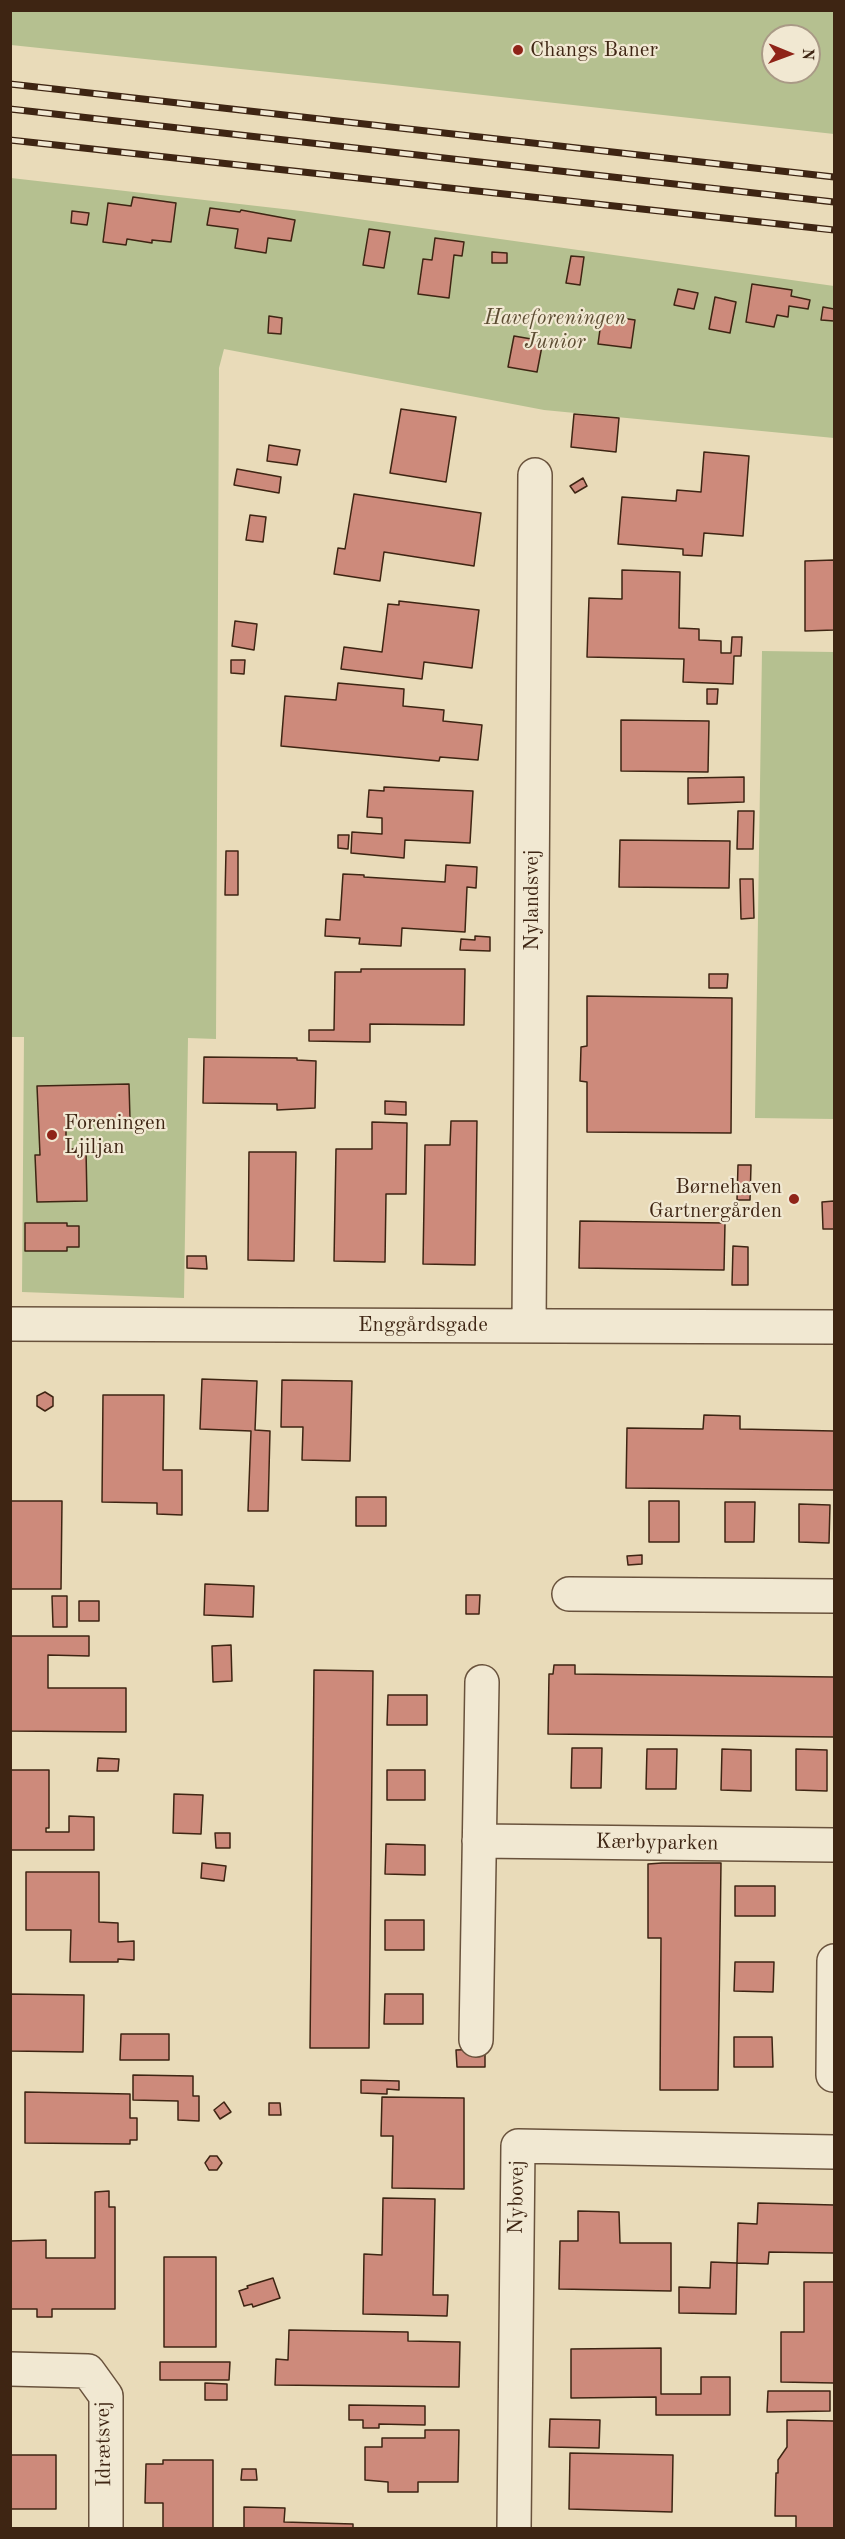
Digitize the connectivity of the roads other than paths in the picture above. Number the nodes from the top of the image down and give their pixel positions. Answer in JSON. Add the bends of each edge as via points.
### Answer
{"nodes":[{"id":1,"x":535,"y":475,"type":"dead end"},
{"id":2,"x":10,"y":1324,"type":"edge"},
{"id":3,"x":529,"y":1325,"type":"junction"},
{"id":4,"x":834,"y":1327,"type":"edge"},
{"id":5,"x":569,"y":1594,"type":"dead end"},
{"id":6,"x":834,"y":1596,"type":"edge"},
{"id":7,"x":482,"y":1682,"type":"dead end"},
{"id":8,"x":479,"y":1841,"type":"junction"},
{"id":9,"x":834,"y":1845,"type":"edge"},
{"id":10,"x":834,"y":1961,"type":"edge"},
{"id":11,"x":476,"y":2040,"type":"dead end"},
{"id":12,"x":833,"y":2075,"type":"edge"},
{"id":13,"x":834,"y":2152,"type":"edge"},
{"id":14,"x":10,"y":2369,"type":"edge"},
{"id":15,"x":106,"y":2529,"type":"edge"},
{"id":16,"x":514,"y":2529,"type":"edge"}],
"edges":[{"from":1,"to":3,"type":"street","name":"Nylandsvej"},
{"from":2,"to":3,"type":"street","name":"Enggårdsgade"},
{"from":3,"to":4,"type":"street","name":"Enggårdsgade"},
{"from":5,"to":6,"type":"street"},
{"from":7,"to":8,"type":"street"},
{"from":8,"to":9,"type":"street","name":"Kærbyparken"},
{"from":8,"to":11,"type":"street"},
{"from":10,"to":12,"type":"street"},
{"from":13,"to":16,"type":"street","name":"Nybovej","via":[[518,2145]]},
{"from":14,"to":15,"type":"street","name":"Idrætsvej","via":[[88,2371],[106,2396]]}]}
